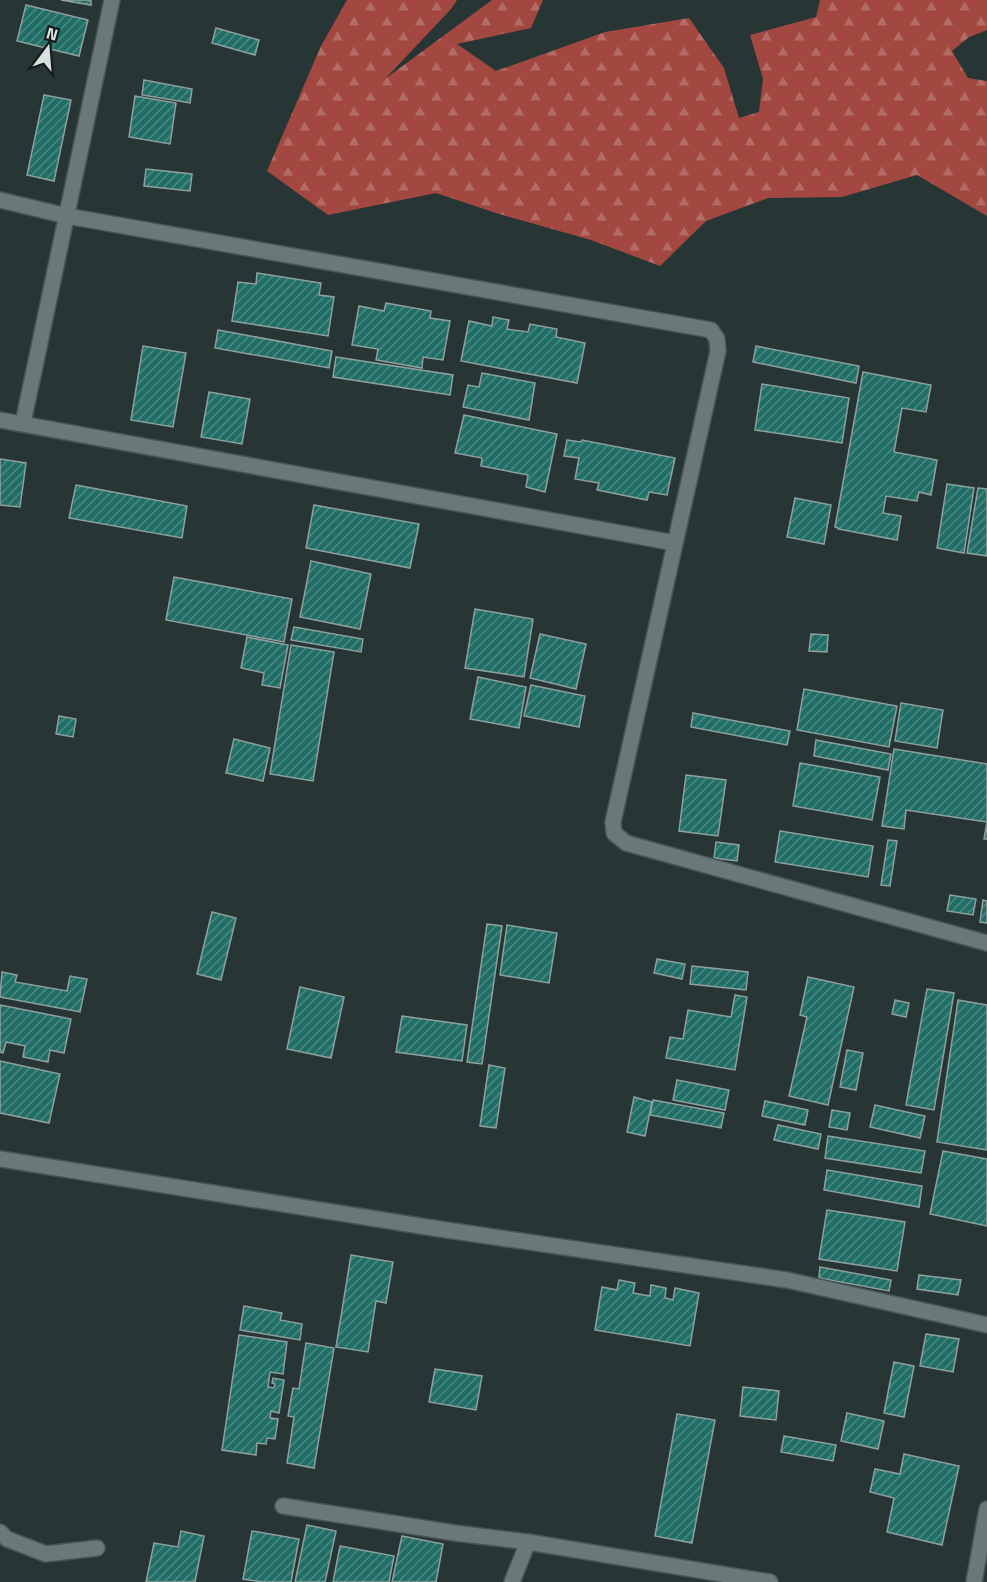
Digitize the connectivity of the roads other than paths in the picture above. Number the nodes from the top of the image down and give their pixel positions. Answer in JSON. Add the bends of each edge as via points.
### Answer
{"nodes":[{"id":1,"x":112,"y":0,"type":"edge"},
{"id":2,"x":0,"y":200,"type":"edge"},
{"id":3,"x":68,"y":216,"type":"junction"},
{"id":4,"x":0,"y":420,"type":"edge"},
{"id":5,"x":23,"y":423,"type":"junction"},
{"id":6,"x":675,"y":543,"type":"junction"},
{"id":7,"x":987,"y":943,"type":"edge"},
{"id":8,"x":2,"y":1162,"type":"edge"},
{"id":9,"x":987,"y":1324,"type":"edge"},
{"id":10,"x":283,"y":1506,"type":"dead end"},
{"id":11,"x":987,"y":1509,"type":"edge"},
{"id":12,"x":0,"y":1532,"type":"edge"},
{"id":13,"x":528,"y":1542,"type":"junction"},
{"id":14,"x":98,"y":1548,"type":"dead end"},
{"id":15,"x":512,"y":1582,"type":"edge"},
{"id":16,"x":770,"y":1582,"type":"edge"},
{"id":17,"x":974,"y":1582,"type":"edge"}],
"edges":[{"from":1,"to":3,"type":"street"},
{"from":2,"to":3,"type":"street"},
{"from":3,"to":5,"type":"street"},
{"from":3,"to":6,"type":"street","via":[[711,330],[718,351]]},
{"from":4,"to":5,"type":"street"},
{"from":5,"to":6,"type":"street"},
{"from":6,"to":7,"type":"street","via":[[613,822],[614,833],[626,843]]},
{"from":8,"to":9,"type":"street","via":[[787,1280]]},
{"from":10,"to":13,"type":"street"},
{"from":11,"to":17,"type":"street"},
{"from":12,"to":14,"type":"street","via":[[6,1539],[46,1554]]},
{"from":13,"to":15,"type":"street"},
{"from":13,"to":16,"type":"street"}]}
